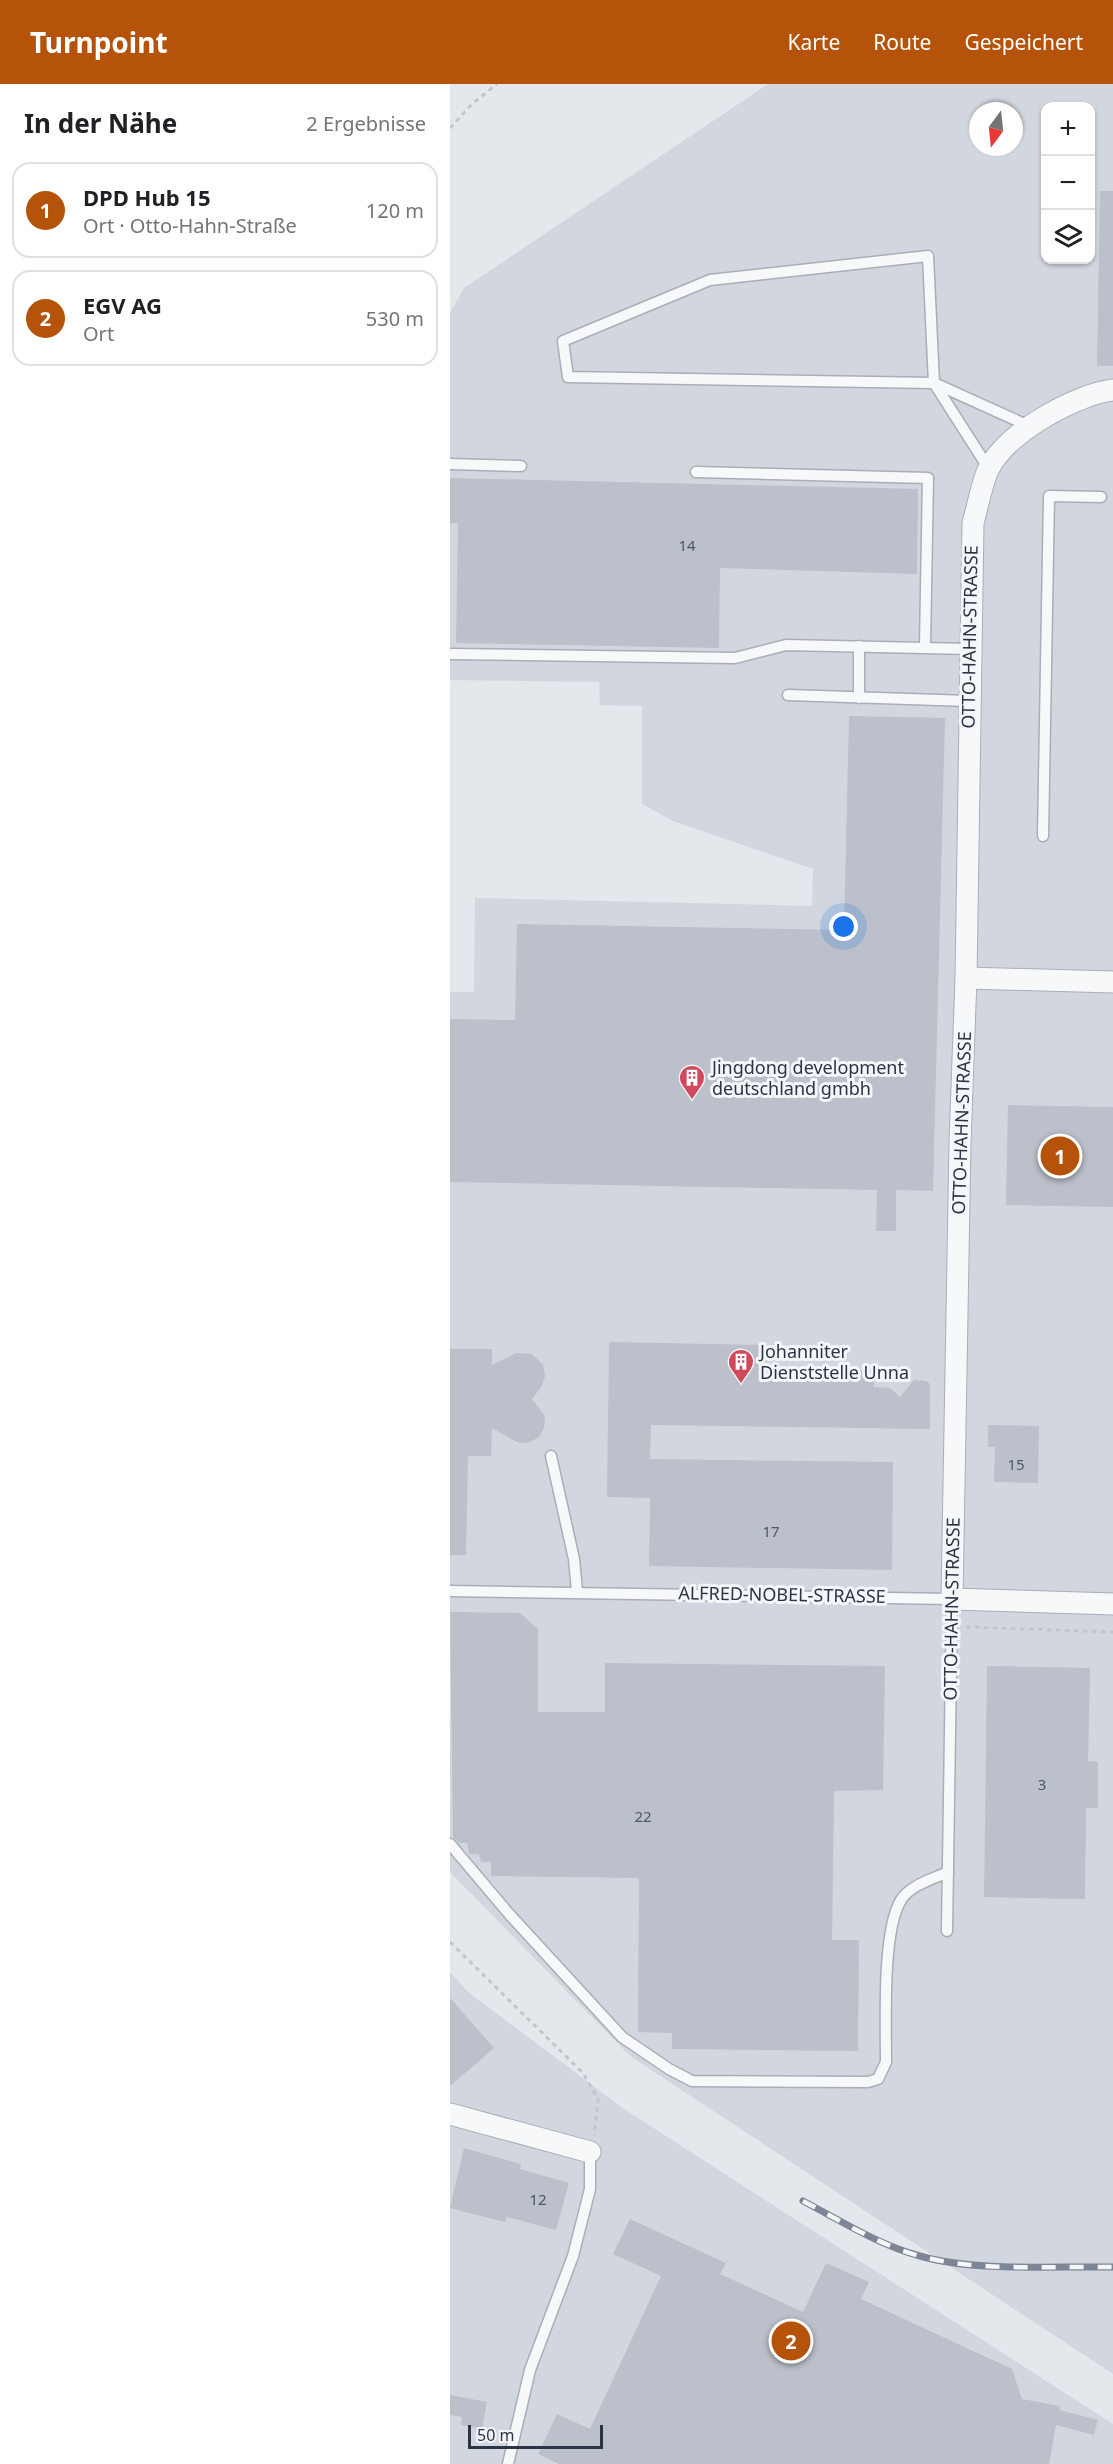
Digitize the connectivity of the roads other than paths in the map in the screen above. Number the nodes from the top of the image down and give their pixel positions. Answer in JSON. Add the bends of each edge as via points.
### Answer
{"nodes":[{"id":1,"x":934,"y":383,"type":"junction"},
{"id":2,"x":1113,"y":390,"type":"edge"},
{"id":3,"x":1029,"y":426,"type":"junction"},
{"id":4,"x":450,"y":464,"type":"edge"},
{"id":5,"x":521,"y":466,"type":"dead end"},
{"id":6,"x":989,"y":470,"type":"junction"},
{"id":7,"x":696,"y":472,"type":"dead end"},
{"id":8,"x":1101,"y":497,"type":"dead end"},
{"id":9,"x":859,"y":646,"type":"junction"},
{"id":10,"x":925,"y":646,"type":"junction"},
{"id":11,"x":970,"y":649,"type":"junction"},
{"id":12,"x":450,"y":654,"type":"edge"},
{"id":13,"x":788,"y":695,"type":"dead end"},
{"id":14,"x":859,"y":698,"type":"junction"},
{"id":15,"x":969,"y":701,"type":"junction"},
{"id":16,"x":1043,"y":837,"type":"dead end"},
{"id":17,"x":966,"y":978,"type":"junction"},
{"id":18,"x":1113,"y":982,"type":"edge"},
{"id":19,"x":551,"y":1456,"type":"dead end"},
{"id":20,"x":450,"y":1591,"type":"edge"},
{"id":21,"x":577,"y":1591,"type":"junction"},
{"id":22,"x":952,"y":1599,"type":"junction"},
{"id":23,"x":1113,"y":1604,"type":"edge"},
{"id":24,"x":450,"y":1844,"type":"edge"},
{"id":25,"x":948,"y":1872,"type":"junction"},
{"id":26,"x":947,"y":1931,"type":"dead end"},
{"id":27,"x":450,"y":2114,"type":"edge"},
{"id":28,"x":590,"y":2152,"type":"joint"},
{"id":29,"x":508,"y":2464,"type":"edge"}],
"edges":[{"from":1,"to":1,"type":"lane","via":[[568,377],[563,341],[710,280],[928,256]]},
{"from":1,"to":3,"type":"lane"},
{"from":1,"to":6,"type":"lane"},
{"from":2,"to":3,"type":"street","name":"OTTO-HAHN-STRASSE","via":[[1076,400]]},
{"from":3,"to":6,"type":"street","name":"OTTO-HAHN-STRASSE"},
{"from":4,"to":5,"type":"lane"},
{"from":6,"to":11,"type":"street","name":"OTTO-HAHN-STRASSE","via":[[973,523]]},
{"from":7,"to":10,"type":"lane","via":[[928,478]]},
{"from":8,"to":16,"type":"lane","via":[[1049,496]]},
{"from":9,"to":10,"type":"lane"},
{"from":9,"to":12,"type":"lane","via":[[786,645],[735,658]]},
{"from":9,"to":14,"type":"lane"},
{"from":10,"to":11,"type":"lane"},
{"from":11,"to":15,"type":"street","name":"OTTO-HAHN-STRASSE"},
{"from":13,"to":14,"type":"lane"},
{"from":14,"to":15,"type":"lane"},
{"from":15,"to":17,"type":"street","name":"OTTO-HAHN-STRASSE"},
{"from":17,"to":18,"type":"street"},
{"from":17,"to":22,"type":"street","name":"OTTO-HAHN-STRASSE"},
{"from":19,"to":21,"type":"lane","via":[[574,1559]]},
{"from":20,"to":21,"type":"lane","name":"ALFRED-NOBEL-STRASSE"},
{"from":21,"to":22,"type":"lane","name":"ALFRED-NOBEL-STRASSE"},
{"from":22,"to":23,"type":"street","name":"ALFRED-NOBEL-STRASSE"},
{"from":22,"to":25,"type":"lane","name":"OTTO-HAHN-STRASSE"},
{"from":24,"to":25,"type":"lane","via":[[622,2037],[692,2081],[878,2079],[886,2061],[890,1941],[900,1900],[912,1889]]},
{"from":25,"to":26,"type":"lane","name":"OTTO-HAHN-STRASSE"},
{"from":27,"to":28,"type":"street"},
{"from":28,"to":29,"type":"lane","via":[[590,2189],[576,2245],[530,2370]]}]}
